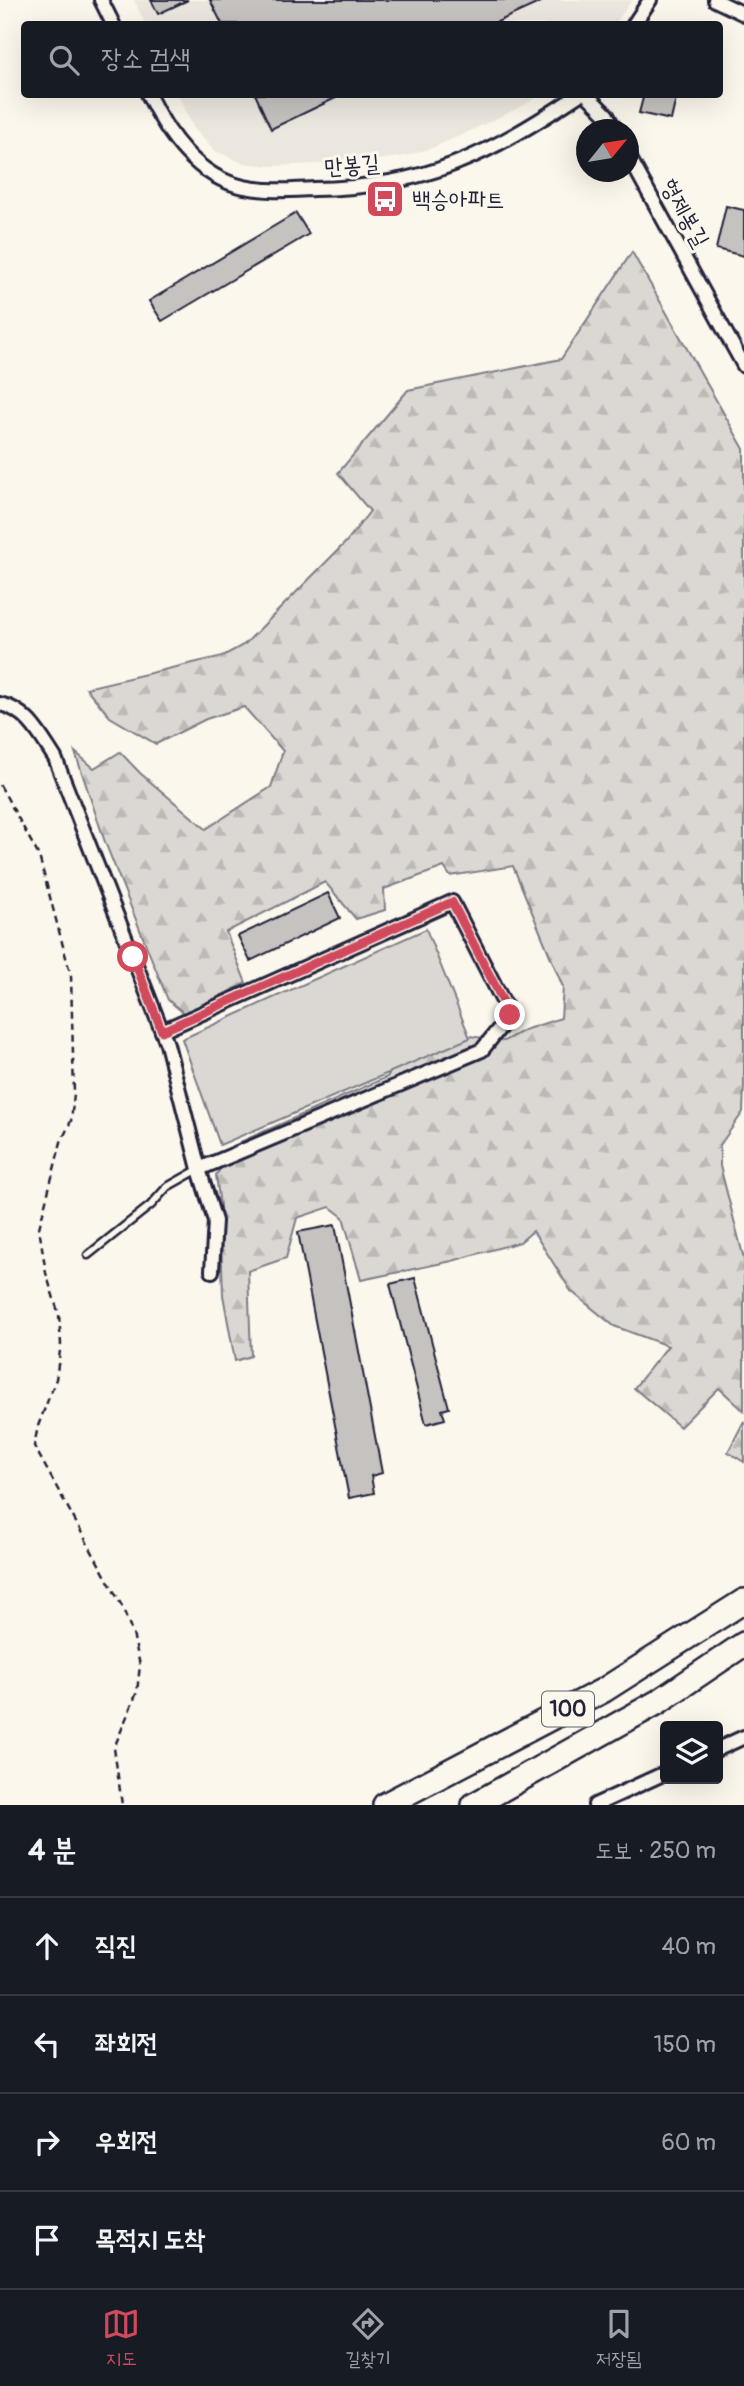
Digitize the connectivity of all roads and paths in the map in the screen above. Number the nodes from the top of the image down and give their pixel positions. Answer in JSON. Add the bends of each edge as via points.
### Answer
{"nodes":[{"id":1,"x":101,"y":0,"type":"edge"},
{"id":2,"x":650,"y":0,"type":"edge"},
{"id":3,"x":715,"y":0,"type":"edge"},
{"id":4,"x":744,"y":14,"type":"edge"},
{"id":5,"x":112,"y":21,"type":"edge"},
{"id":6,"x":636,"y":21,"type":"edge"},
{"id":7,"x":150,"y":98,"type":"edge"},
{"id":8,"x":574,"y":98,"type":"edge"},
{"id":9,"x":590,"y":98,"type":"edge"},
{"id":10,"x":609,"y":119,"type":"edge"},
{"id":11,"x":639,"y":175,"type":"edge"},
{"id":12,"x":744,"y":366,"type":"edge"},
{"id":13,"x":0,"y":704,"type":"edge"},
{"id":14,"x":0,"y":785,"type":"edge"},
{"id":15,"x":162,"y":1031,"type":"junction"},
{"id":16,"x":199,"y":1169,"type":"junction"},
{"id":17,"x":88,"y":1255,"type":"dead end"},
{"id":18,"x":212,"y":1271,"type":"dead end"},
{"id":19,"x":744,"y":1601,"type":"edge"},
{"id":20,"x":744,"y":1644,"type":"edge"},
{"id":21,"x":744,"y":1737,"type":"edge"},
{"id":22,"x":723,"y":1747,"type":"edge"},
{"id":23,"x":660,"y":1775,"type":"edge"},
{"id":24,"x":122,"y":1805,"type":"edge"},
{"id":25,"x":385,"y":1805,"type":"edge"},
{"id":26,"x":474,"y":1805,"type":"edge"},
{"id":27,"x":595,"y":1805,"type":"edge"}],
"edges":[{"from":1,"to":5,"type":"street"},
{"from":2,"to":6,"type":"street"},
{"from":3,"to":4,"type":"street"},
{"from":7,"to":8,"type":"street","name":"만봉길","via":[[176,144],[197,163],[244,187],[277,190],[383,185],[432,173],[533,126]]},
{"from":9,"to":10,"type":"street"},
{"from":11,"to":12,"type":"street","name":"형제봉길"},
{"from":13,"to":15,"type":"street","via":[[29,720],[55,758]]},
{"from":14,"to":24,"type":"path","via":[[39,856],[71,976],[71,1121],[61,1142],[39,1228],[61,1344],[56,1379],[34,1446],[133,1634],[140,1665],[137,1692],[114,1748]]},
{"from":15,"to":16,"type":"street"},
{"from":15,"to":16,"type":"street","via":[[452,902],[510,1015],[482,1050]]},
{"from":16,"to":17,"type":"lane","via":[[167,1187]]},
{"from":16,"to":18,"type":"street","via":[[215,1221]]},
{"from":19,"to":25,"type":"highway","number":"100","via":[[604,1690]]},
{"from":20,"to":26,"type":"highway","number":"100","via":[[658,1702]]},
{"from":21,"to":22,"type":"street"},
{"from":23,"to":27,"type":"street"}]}
